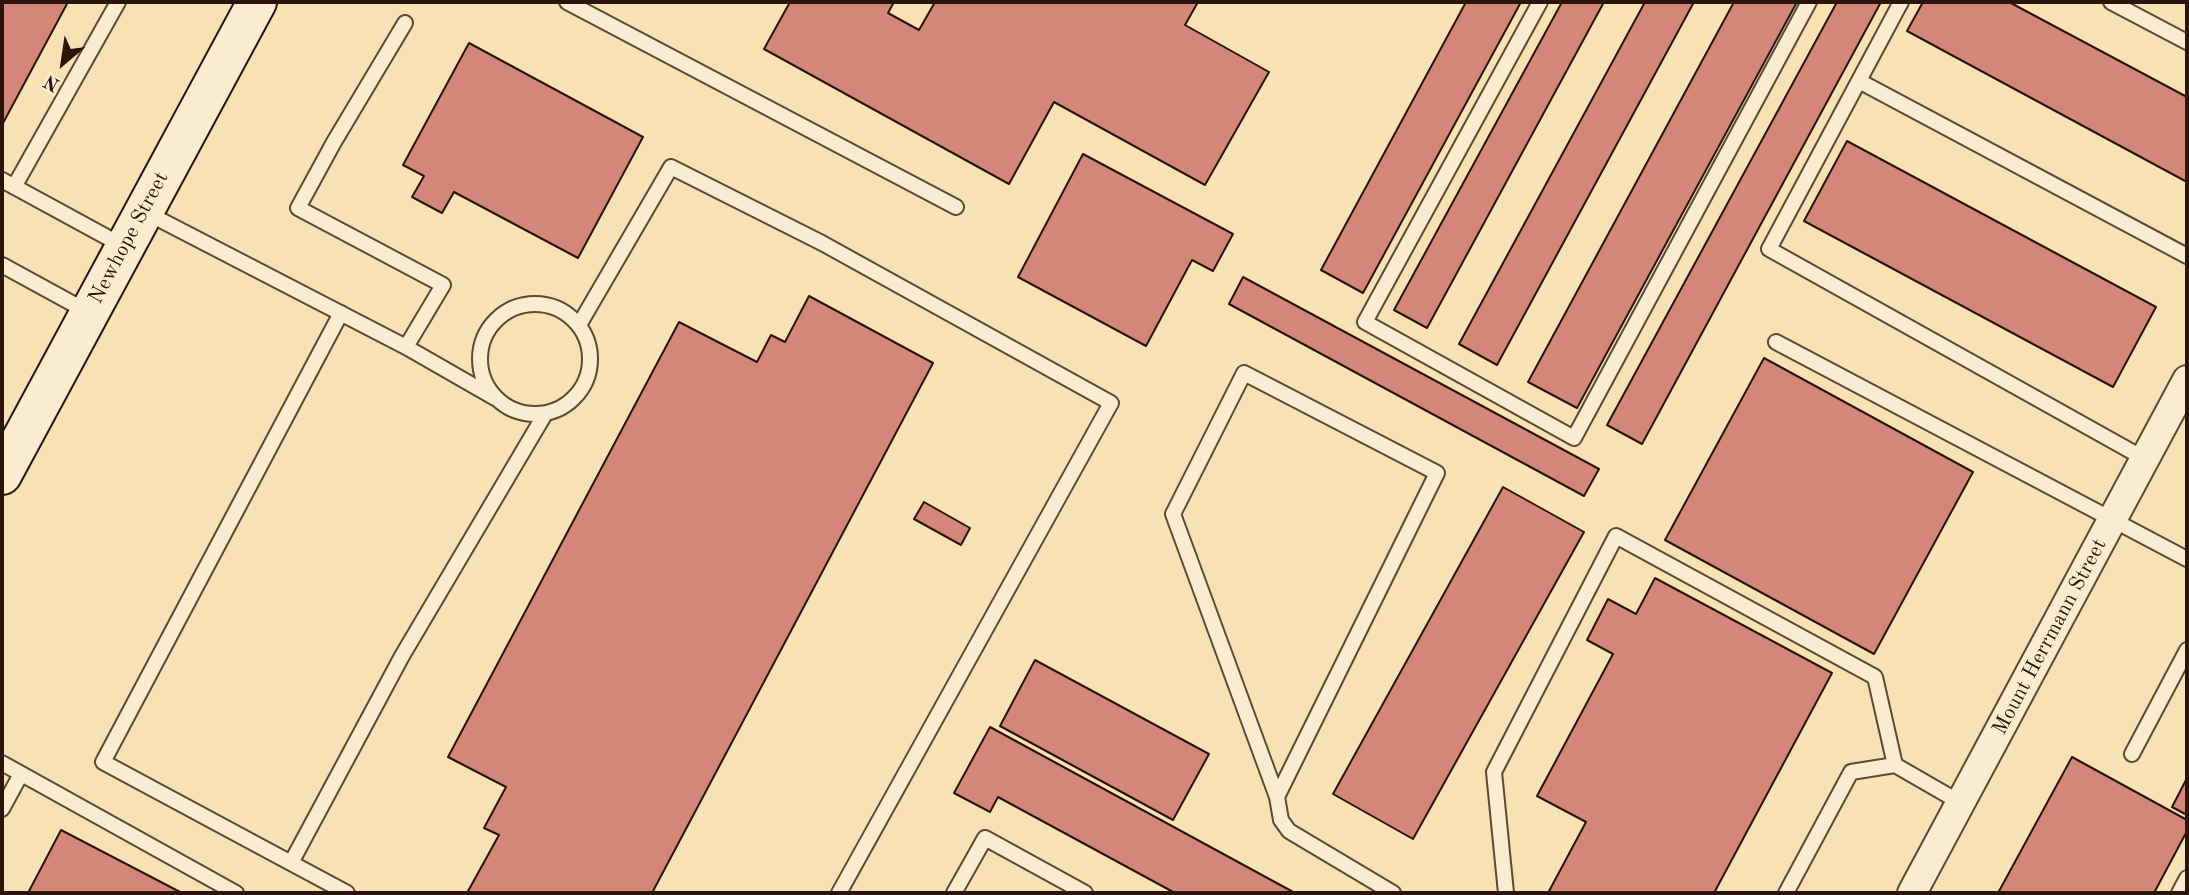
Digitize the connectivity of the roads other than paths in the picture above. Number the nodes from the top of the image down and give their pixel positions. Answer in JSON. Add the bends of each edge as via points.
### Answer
{"nodes":[{"id":1,"x":118,"y":2,"type":"edge"},
{"id":2,"x":257,"y":2,"type":"edge"},
{"id":3,"x":567,"y":2,"type":"edge"},
{"id":4,"x":1540,"y":2,"type":"edge"},
{"id":5,"x":1809,"y":2,"type":"edge"},
{"id":6,"x":1901,"y":2,"type":"edge"},
{"id":7,"x":2111,"y":2,"type":"edge"},
{"id":8,"x":405,"y":23,"type":"dead end"},
{"id":9,"x":2187,"y":42,"type":"edge"},
{"id":10,"x":1859,"y":80,"type":"junction"},
{"id":11,"x":8,"y":184,"type":"edge"},
{"id":12,"x":956,"y":207,"type":"dead end"},
{"id":13,"x":144,"y":211,"type":"junction"},
{"id":14,"x":127,"y":247,"type":"junction"},
{"id":15,"x":2187,"y":256,"type":"edge"},
{"id":16,"x":2,"y":265,"type":"edge"},
{"id":17,"x":89,"y":312,"type":"junction"},
{"id":18,"x":341,"y":313,"type":"junction"},
{"id":19,"x":579,"y":326,"type":"junction"},
{"id":20,"x":1776,"y":342,"type":"dead end"},
{"id":21,"x":406,"y":347,"type":"junction"},
{"id":22,"x":2187,"y":380,"type":"edge"},
{"id":23,"x":495,"y":398,"type":"junction"},
{"id":24,"x":545,"y":414,"type":"junction"},
{"id":25,"x":7,"y":454,"type":"edge"},
{"id":26,"x":2145,"y":458,"type":"junction"},
{"id":27,"x":2113,"y":519,"type":"junction"},
{"id":28,"x":2187,"y":559,"type":"edge"},
{"id":29,"x":2187,"y":650,"type":"edge"},
{"id":30,"x":2132,"y":754,"type":"dead end"},
{"id":31,"x":2,"y":763,"type":"edge"},
{"id":32,"x":1895,"y":765,"type":"junction"},
{"id":33,"x":21,"y":774,"type":"junction"},
{"id":34,"x":1277,"y":797,"type":"junction"},
{"id":35,"x":1961,"y":803,"type":"junction"},
{"id":36,"x":2,"y":809,"type":"edge"},
{"id":37,"x":291,"y":863,"type":"junction"},
{"id":38,"x":2187,"y":878,"type":"edge"},
{"id":39,"x":1060,"y":887,"type":"edge"},
{"id":40,"x":236,"y":893,"type":"edge"},
{"id":41,"x":347,"y":893,"type":"edge"},
{"id":42,"x":839,"y":893,"type":"edge"},
{"id":43,"x":954,"y":893,"type":"edge"},
{"id":44,"x":1085,"y":893,"type":"edge"},
{"id":45,"x":1393,"y":893,"type":"edge"},
{"id":46,"x":1506,"y":893,"type":"edge"},
{"id":47,"x":1786,"y":893,"type":"edge"},
{"id":48,"x":1912,"y":893,"type":"edge"},
{"id":49,"x":2179,"y":893,"type":"edge"}],
"edges":[{"from":1,"to":11,"type":"lane"},
{"from":2,"to":13,"type":"street","name":"Newhope Street"},
{"from":3,"to":12,"type":"lane"},
{"from":4,"to":5,"type":"lane","via":[[1365,322],[1574,438]]},
{"from":6,"to":10,"type":"lane"},
{"from":7,"to":9,"type":"lane"},
{"from":8,"to":21,"type":"lane","via":[[298,208],[443,285]]},
{"from":10,"to":15,"type":"lane"},
{"from":10,"to":26,"type":"lane","via":[[1769,249]]},
{"from":11,"to":14,"type":"lane"},
{"from":13,"to":14,"type":"street","name":"Newhope Street"},
{"from":13,"to":18,"type":"lane"},
{"from":14,"to":17,"type":"street","name":"Newhope Street"},
{"from":16,"to":17,"type":"lane"},
{"from":17,"to":25,"type":"street","name":"Newhope Street"},
{"from":18,"to":21,"type":"lane"},
{"from":18,"to":37,"type":"lane","via":[[103,762]]},
{"from":19,"to":23,"type":"lane","via":[[565,313],[529,304],[498,318],[480,349],[485,383]]},
{"from":19,"to":24,"type":"lane","via":[[588,342],[587,379],[577,396]]},
{"from":19,"to":42,"type":"lane","via":[[671,167],[822,243],[1111,403]]},
{"from":20,"to":27,"type":"lane"},
{"from":21,"to":23,"type":"lane"},
{"from":22,"to":26,"type":"street","name":"Mount Herrmann Street"},
{"from":23,"to":24,"type":"lane","via":[[526,414]]},
{"from":24,"to":37,"type":"lane","via":[[402,656]]},
{"from":26,"to":27,"type":"street","name":"Mount Herrmann Street"},
{"from":27,"to":28,"type":"lane"},
{"from":27,"to":35,"type":"street","name":"Mount Herrmann Street"},
{"from":29,"to":30,"type":"lane"},
{"from":31,"to":33,"type":"lane"},
{"from":32,"to":35,"type":"lane"},
{"from":32,"to":46,"type":"lane","via":[[1875,677],[1616,536],[1494,772]]},
{"from":32,"to":47,"type":"lane","via":[[1852,772]]},
{"from":33,"to":36,"type":"lane"},
{"from":33,"to":40,"type":"lane"},
{"from":34,"to":34,"type":"lane","via":[[1437,473],[1244,373],[1173,514]]},
{"from":34,"to":45,"type":"lane","via":[[1281,820],[1289,831]]},
{"from":35,"to":48,"type":"street","name":"Mount Herrmann Street"},
{"from":37,"to":41,"type":"lane"},
{"from":38,"to":49,"type":"lane"},
{"from":39,"to":43,"type":"lane","via":[[985,838]]},
{"from":39,"to":44,"type":"lane"}]}
